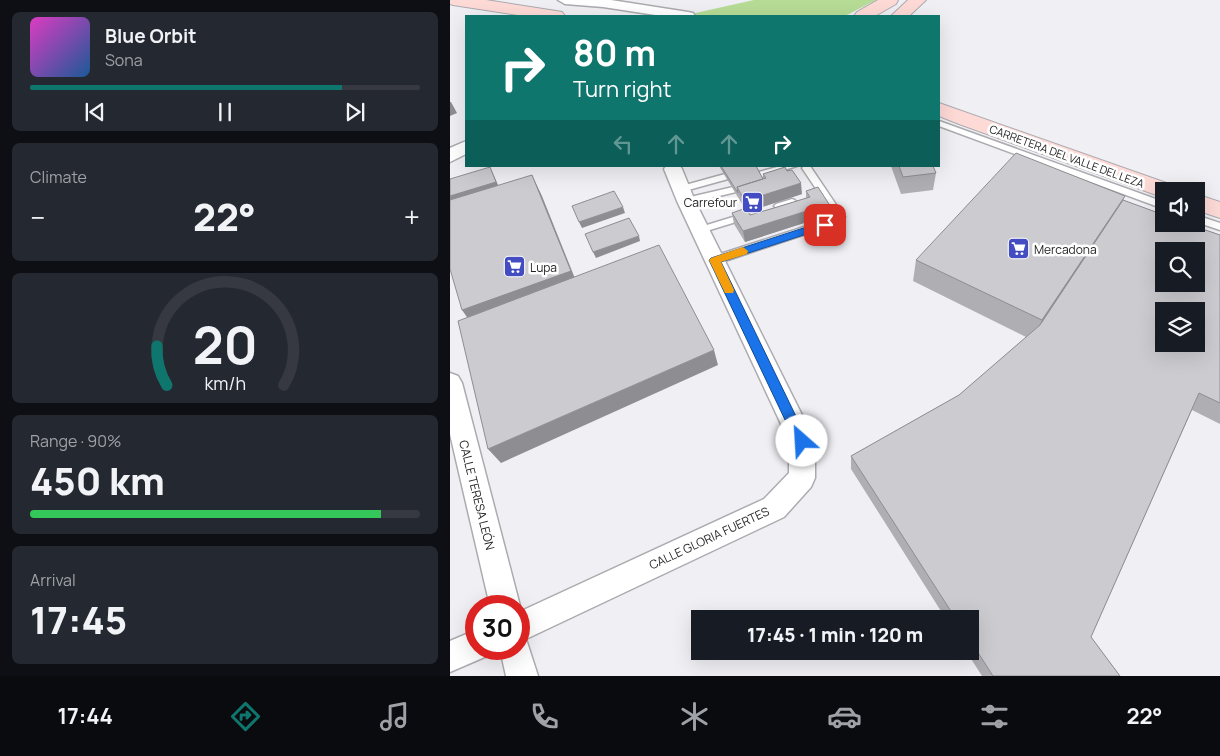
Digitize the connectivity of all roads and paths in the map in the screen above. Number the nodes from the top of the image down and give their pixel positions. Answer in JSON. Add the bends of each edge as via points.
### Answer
{"nodes":[{"id":1,"x":453,"y":0,"type":"edge"},
{"id":2,"x":565,"y":0,"type":"edge"},
{"id":3,"x":890,"y":0,"type":"edge"},
{"id":4,"x":918,"y":0,"type":"edge"},
{"id":5,"x":450,"y":13,"type":"edge"},
{"id":6,"x":550,"y":15,"type":"edge"},
{"id":7,"x":681,"y":15,"type":"edge"},
{"id":8,"x":865,"y":15,"type":"edge"},
{"id":9,"x":900,"y":15,"type":"edge"},
{"id":10,"x":465,"y":16,"type":"edge"},
{"id":11,"x":940,"y":110,"type":"edge"},
{"id":12,"x":940,"y":117,"type":"edge"},
{"id":13,"x":940,"y":123,"type":"edge"},
{"id":14,"x":972,"y":129,"type":"junction"},
{"id":15,"x":940,"y":131,"type":"edge"},
{"id":16,"x":450,"y":140,"type":"edge"},
{"id":17,"x":465,"y":144,"type":"edge"},
{"id":18,"x":465,"y":145,"type":"edge"},
{"id":19,"x":450,"y":156,"type":"edge"},
{"id":20,"x":787,"y":167,"type":"edge"},
{"id":21,"x":807,"y":167,"type":"edge"},
{"id":22,"x":759,"y":172,"type":"edge"},
{"id":23,"x":678,"y":181,"type":"edge"},
{"id":24,"x":1155,"y":187,"type":"edge"},
{"id":25,"x":1155,"y":202,"type":"edge"},
{"id":26,"x":1205,"y":205,"type":"edge"},
{"id":27,"x":779,"y":206,"type":"junction"},
{"id":28,"x":767,"y":210,"type":"edge"},
{"id":29,"x":1220,"y":210,"type":"edge"},
{"id":30,"x":799,"y":212,"type":"edge"},
{"id":31,"x":756,"y":214,"type":"edge"},
{"id":32,"x":786,"y":216,"type":"edge"},
{"id":33,"x":1205,"y":221,"type":"edge"},
{"id":34,"x":1220,"y":227,"type":"edge"},
{"id":35,"x":700,"y":230,"type":"junction"},
{"id":36,"x":715,"y":260,"type":"junction"},
{"id":37,"x":450,"y":383,"type":"edge"},
{"id":38,"x":502,"y":595,"type":"edge"},
{"id":39,"x":530,"y":622,"type":"edge"},
{"id":40,"x":465,"y":651,"type":"edge"},
{"id":41,"x":450,"y":657,"type":"edge"},
{"id":42,"x":518,"y":660,"type":"edge"},
{"id":43,"x":522,"y":676,"type":"edge"}],
"edges":[{"from":1,"to":6,"type":"main road"},
{"from":2,"to":7,"type":"street"},
{"from":3,"to":8,"type":"main road"},
{"from":4,"to":9,"type":"main road"},
{"from":5,"to":10,"type":"main road"},
{"from":11,"to":14,"type":"main road","name":"CARRETERA DEL VALLE DEL LEZA"},
{"from":12,"to":14,"type":"main road","name":"CARRETERA DEL VALLE DEL LEZA"},
{"from":13,"to":14,"type":"lane"},
{"from":14,"to":15,"type":"lane"},
{"from":14,"to":24,"type":"main road","name":"CARRETERA DEL VALLE DEL LEZA"},
{"from":14,"to":25,"type":"lane"},
{"from":16,"to":17,"type":"street"},
{"from":18,"to":19,"type":"street"},
{"from":20,"to":22,"type":"lane"},
{"from":21,"to":22,"type":"lane"},
{"from":21,"to":36,"type":"lane","via":[[840,216],[836,221],[810,225]]},
{"from":23,"to":23,"type":"lane","via":[[729,183]]},
{"from":23,"to":35,"type":"street","name":"CALLE GLORIA FUERTES"},
{"from":26,"to":29,"type":"main road"},
{"from":27,"to":28,"type":"lane"},
{"from":27,"to":30,"type":"lane","via":[[792,202]]},
{"from":27,"to":32,"type":"lane"},
{"from":31,"to":35,"type":"lane"},
{"from":33,"to":34,"type":"lane"},
{"from":35,"to":36,"type":"street","name":"CALLE GLORIA FUERTES"},
{"from":36,"to":39,"type":"street","name":"CALLE GLORIA FUERTES","via":[[802,441],[802,478],[774,508]]},
{"from":37,"to":38,"type":"street","name":"CALLE TERESA LEÓN"},
{"from":40,"to":41,"type":"street"},
{"from":42,"to":43,"type":"street"}]}
